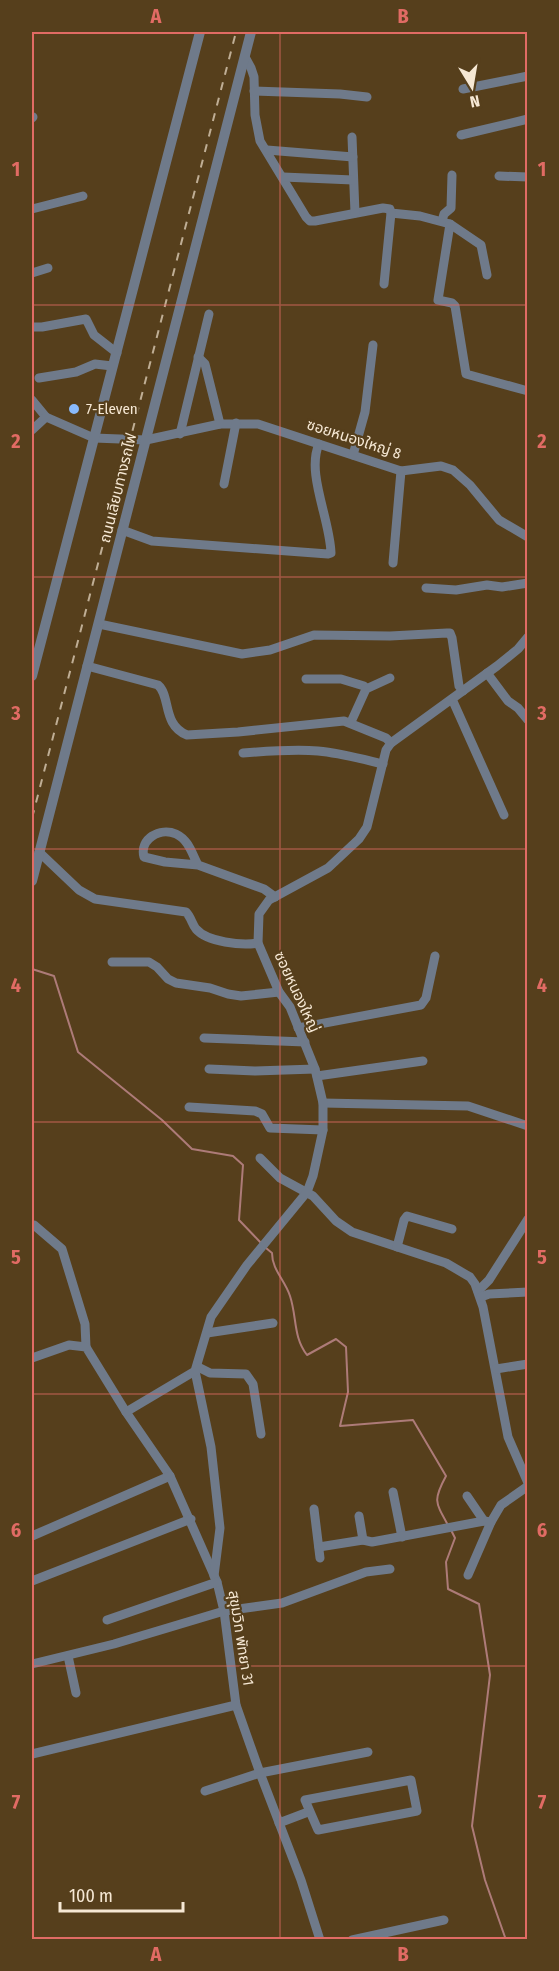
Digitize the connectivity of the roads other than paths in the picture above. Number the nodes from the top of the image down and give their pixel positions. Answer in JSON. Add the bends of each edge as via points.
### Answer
{"nodes":[{"id":1,"x":200,"y":32,"type":"edge"},
{"id":2,"x":251,"y":32,"type":"edge"},
{"id":3,"x":245,"y":57,"type":"junction"},
{"id":4,"x":528,"y":75,"type":"edge"},
{"id":5,"x":463,"y":88,"type":"dead end"},
{"id":6,"x":254,"y":91,"type":"junction"},
{"id":7,"x":367,"y":97,"type":"dead end"},
{"id":8,"x":528,"y":119,"type":"edge"},
{"id":9,"x":461,"y":135,"type":"dead end"},
{"id":10,"x":352,"y":136,"type":"dead end"},
{"id":11,"x":267,"y":150,"type":"junction"},
{"id":12,"x":353,"y":157,"type":"junction"},
{"id":13,"x":452,"y":175,"type":"dead end"},
{"id":14,"x":499,"y":176,"type":"dead end"},
{"id":15,"x":283,"y":177,"type":"junction"},
{"id":16,"x":528,"y":177,"type":"edge"},
{"id":17,"x":353,"y":180,"type":"junction"},
{"id":18,"x":83,"y":196,"type":"dead end"},
{"id":19,"x":32,"y":209,"type":"edge"},
{"id":20,"x":354,"y":213,"type":"junction"},
{"id":21,"x":391,"y":213,"type":"junction"},
{"id":22,"x":446,"y":223,"type":"junction"},
{"id":23,"x":48,"y":268,"type":"dead end"},
{"id":24,"x":32,"y":273,"type":"edge"},
{"id":25,"x":487,"y":275,"type":"dead end"},
{"id":26,"x":384,"y":284,"type":"dead end"},
{"id":27,"x":209,"y":314,"type":"dead end"},
{"id":28,"x":32,"y":327,"type":"edge"},
{"id":29,"x":373,"y":345,"type":"dead end"},
{"id":30,"x":117,"y":353,"type":"junction"},
{"id":31,"x":198,"y":357,"type":"junction"},
{"id":32,"x":112,"y":366,"type":"junction"},
{"id":33,"x":39,"y":378,"type":"dead end"},
{"id":34,"x":528,"y":391,"type":"edge"},
{"id":35,"x":32,"y":400,"type":"edge"},
{"id":36,"x":46,"y":417,"type":"junction"},
{"id":37,"x":236,"y":423,"type":"junction"},
{"id":38,"x":220,"y":424,"type":"junction"},
{"id":39,"x":32,"y":430,"type":"edge"},
{"id":40,"x":180,"y":434,"type":"junction"},
{"id":41,"x":94,"y":438,"type":"junction"},
{"id":42,"x":146,"y":440,"type":"junction"},
{"id":43,"x":319,"y":444,"type":"junction"},
{"id":44,"x":353,"y":455,"type":"junction"},
{"id":45,"x":401,"y":471,"type":"junction"},
{"id":46,"x":224,"y":484,"type":"dead end"},
{"id":47,"x":122,"y":530,"type":"junction"},
{"id":48,"x":528,"y":537,"type":"edge"},
{"id":49,"x":393,"y":563,"type":"dead end"},
{"id":50,"x":528,"y":583,"type":"edge"},
{"id":51,"x":426,"y":588,"type":"dead end"},
{"id":52,"x":99,"y":624,"type":"junction"},
{"id":53,"x":528,"y":637,"type":"edge"},
{"id":54,"x":87,"y":666,"type":"junction"},
{"id":55,"x":487,"y":673,"type":"junction"},
{"id":56,"x":32,"y":676,"type":"edge"},
{"id":57,"x":390,"y":678,"type":"dead end"},
{"id":58,"x":306,"y":679,"type":"dead end"},
{"id":59,"x":366,"y":689,"type":"junction"},
{"id":60,"x":463,"y":691,"type":"junction"},
{"id":61,"x":452,"y":699,"type":"junction"},
{"id":62,"x":528,"y":720,"type":"edge"},
{"id":63,"x":351,"y":722,"type":"junction"},
{"id":64,"x":391,"y":743,"type":"junction"},
{"id":65,"x":243,"y":753,"type":"dead end"},
{"id":66,"x":383,"y":764,"type":"junction"},
{"id":67,"x":504,"y":815,"type":"dead end"},
{"id":68,"x":39,"y":852,"type":"junction"},
{"id":69,"x":198,"y":866,"type":"junction"},
{"id":70,"x":32,"y":881,"type":"edge"},
{"id":71,"x":275,"y":897,"type":"junction"},
{"id":72,"x":258,"y":943,"type":"junction"},
{"id":73,"x":435,"y":956,"type":"dead end"},
{"id":74,"x":112,"y":962,"type":"dead end"},
{"id":75,"x":279,"y":992,"type":"junction"},
{"id":76,"x":298,"y":1028,"type":"junction"},
{"id":77,"x":204,"y":1038,"type":"dead end"},
{"id":78,"x":305,"y":1042,"type":"junction"},
{"id":79,"x":423,"y":1060,"type":"dead end"},
{"id":80,"x":209,"y":1069,"type":"dead end"},
{"id":81,"x":316,"y":1073,"type":"junction"},
{"id":82,"x":323,"y":1103,"type":"junction"},
{"id":83,"x":189,"y":1107,"type":"dead end"},
{"id":84,"x":528,"y":1126,"type":"edge"},
{"id":85,"x":324,"y":1130,"type":"junction"},
{"id":86,"x":260,"y":1158,"type":"dead end"},
{"id":87,"x":307,"y":1192,"type":"junction"},
{"id":88,"x":528,"y":1219,"type":"edge"},
{"id":89,"x":34,"y":1225,"type":"dead end"},
{"id":90,"x":452,"y":1229,"type":"dead end"},
{"id":91,"x":397,"y":1247,"type":"junction"},
{"id":92,"x":528,"y":1292,"type":"edge"},
{"id":93,"x":479,"y":1294,"type":"junction"},
{"id":94,"x":273,"y":1323,"type":"dead end"},
{"id":95,"x":207,"y":1333,"type":"junction"},
{"id":96,"x":86,"y":1347,"type":"junction"},
{"id":97,"x":32,"y":1358,"type":"edge"},
{"id":98,"x":528,"y":1364,"type":"edge"},
{"id":99,"x":196,"y":1369,"type":"junction"},
{"id":100,"x":496,"y":1369,"type":"junction"},
{"id":101,"x":126,"y":1412,"type":"junction"},
{"id":102,"x":261,"y":1434,"type":"dead end"},
{"id":103,"x":170,"y":1476,"type":"junction"},
{"id":104,"x":528,"y":1485,"type":"edge"},
{"id":105,"x":393,"y":1492,"type":"dead end"},
{"id":106,"x":466,"y":1496,"type":"dead end"},
{"id":107,"x":314,"y":1509,"type":"dead end"},
{"id":108,"x":359,"y":1516,"type":"dead end"},
{"id":109,"x":191,"y":1519,"type":"junction"},
{"id":110,"x":487,"y":1522,"type":"junction"},
{"id":111,"x":32,"y":1536,"type":"edge"},
{"id":112,"x":402,"y":1536,"type":"junction"},
{"id":113,"x":363,"y":1540,"type":"junction"},
{"id":114,"x":319,"y":1547,"type":"junction"},
{"id":115,"x":320,"y":1558,"type":"dead end"},
{"id":116,"x":390,"y":1569,"type":"dead end"},
{"id":117,"x":468,"y":1575,"type":"dead end"},
{"id":118,"x":216,"y":1579,"type":"junction"},
{"id":119,"x":32,"y":1581,"type":"edge"},
{"id":120,"x":224,"y":1611,"type":"junction"},
{"id":121,"x":108,"y":1620,"type":"dead end"},
{"id":122,"x":68,"y":1656,"type":"junction"},
{"id":123,"x":32,"y":1664,"type":"edge"},
{"id":124,"x":76,"y":1693,"type":"dead end"},
{"id":125,"x":236,"y":1705,"type":"junction"},
{"id":126,"x":368,"y":1752,"type":"dead end"},
{"id":127,"x":32,"y":1754,"type":"edge"},
{"id":128,"x":260,"y":1773,"type":"junction"},
{"id":129,"x":205,"y":1791,"type":"dead end"},
{"id":130,"x":308,"y":1812,"type":"junction"},
{"id":131,"x":279,"y":1823,"type":"junction"},
{"id":132,"x":444,"y":1920,"type":"dead end"},
{"id":133,"x":392,"y":1936,"type":"edge"},
{"id":134,"x":320,"y":1940,"type":"edge"},
{"id":135,"x":352,"y":1940,"type":"edge"}],
"edges":[{"from":1,"to":30,"type":"street"},
{"from":2,"to":3,"type":"street","name":"ถนนเลียบทางรถไฟ"},
{"from":3,"to":6,"type":"street","via":[[254,77]]},
{"from":3,"to":42,"type":"street","name":"ถนนเลียบทางรถไฟ"},
{"from":4,"to":5,"type":"street"},
{"from":6,"to":7,"type":"street"},
{"from":6,"to":11,"type":"street","via":[[257,130]]},
{"from":8,"to":9,"type":"street"},
{"from":10,"to":12,"type":"street"},
{"from":11,"to":12,"type":"street"},
{"from":11,"to":15,"type":"street"},
{"from":12,"to":17,"type":"street"},
{"from":13,"to":22,"type":"street","via":[[451,208],[444,214]]},
{"from":14,"to":16,"type":"street"},
{"from":15,"to":17,"type":"street"},
{"from":15,"to":20,"type":"street","via":[[310,221]]},
{"from":17,"to":20,"type":"street"},
{"from":18,"to":19,"type":"street"},
{"from":20,"to":21,"type":"street","via":[[383,208]]},
{"from":21,"to":22,"type":"street"},
{"from":21,"to":26,"type":"street"},
{"from":22,"to":25,"type":"street","via":[[481,245]]},
{"from":22,"to":34,"type":"street","via":[[438,300],[455,306],[466,374]]},
{"from":23,"to":24,"type":"street"},
{"from":27,"to":31,"type":"street"},
{"from":28,"to":30,"type":"street","via":[[86,319],[94,335]]},
{"from":29,"to":44,"type":"street","via":[[365,412]]},
{"from":30,"to":32,"type":"street"},
{"from":31,"to":38,"type":"street","via":[[205,364]]},
{"from":31,"to":40,"type":"street"},
{"from":32,"to":33,"type":"street","via":[[95,364],[76,372]]},
{"from":32,"to":41,"type":"street"},
{"from":35,"to":36,"type":"street"},
{"from":36,"to":39,"type":"street"},
{"from":36,"to":41,"type":"street"},
{"from":37,"to":38,"type":"street","name":"ซอยหนองใหญ่ 8"},
{"from":37,"to":43,"type":"street","name":"ซอยหนองใหญ่ 8","via":[[258,424]]},
{"from":37,"to":46,"type":"street"},
{"from":38,"to":40,"type":"street","name":"ซอยหนองใหญ่ 8"},
{"from":40,"to":42,"type":"street","name":"ซอยหนองใหญ่ 8"},
{"from":41,"to":42,"type":"street","name":"ซอยหนองใหญ่ 8"},
{"from":41,"to":56,"type":"street"},
{"from":42,"to":47,"type":"street","name":"ถนนเลียบทางรถไฟ"},
{"from":43,"to":44,"type":"street","name":"ซอยหนองใหญ่ 8"},
{"from":43,"to":47,"type":"street","via":[[315,451],[315,479],[327,519],[331,553],[152,542]]},
{"from":44,"to":45,"type":"street","name":"ซอยหนองใหญ่ 8"},
{"from":45,"to":48,"type":"street","name":"ซอยหนองใหญ่ 8","via":[[441,465],[453,470],[499,520]]},
{"from":45,"to":49,"type":"street"},
{"from":47,"to":52,"type":"street","name":"ถนนเลียบทางรถไฟ"},
{"from":50,"to":51,"type":"street","via":[[456,590]]},
{"from":52,"to":54,"type":"street","name":"ถนนเลียบทางรถไฟ"},
{"from":52,"to":60,"type":"street","via":[[242,654],[270,650],[315,635],[450,633]]},
{"from":53,"to":55,"type":"street"},
{"from":54,"to":63,"type":"street","via":[[158,685],[171,721],[187,735]]},
{"from":54,"to":68,"type":"street","name":"ถนนเลียบทางรถไฟ"},
{"from":55,"to":60,"type":"street"},
{"from":55,"to":62,"type":"street"},
{"from":57,"to":59,"type":"street"},
{"from":58,"to":59,"type":"street","via":[[341,680]]},
{"from":59,"to":63,"type":"street"},
{"from":60,"to":61,"type":"street"},
{"from":61,"to":64,"type":"street"},
{"from":61,"to":67,"type":"street"},
{"from":63,"to":64,"type":"street"},
{"from":64,"to":66,"type":"street","name":"ซอยหนองใหญ่"},
{"from":65,"to":66,"type":"street","via":[[318,751]]},
{"from":66,"to":71,"type":"street","name":"ซอยหนองใหญ่","via":[[367,827],[359,839],[328,868]]},
{"from":68,"to":70,"type":"street","name":"ถนนเลียบทางรถไฟ"},
{"from":68,"to":72,"type":"street","via":[[95,900],[180,910],[186,912],[195,928],[214,939],[235,944]]},
{"from":69,"to":69,"type":"street","via":[[186,841],[166,831],[156,832],[142,851],[144,857],[153,860]]},
{"from":69,"to":71,"type":"street","via":[[264,889]]},
{"from":71,"to":72,"type":"street","name":"ซอยหนองใหญ่","via":[[268,900],[259,914]]},
{"from":72,"to":75,"type":"street","name":"ซอยหนองใหญ่"},
{"from":73,"to":76,"type":"street","via":[[421,1005]]},
{"from":74,"to":75,"type":"street","via":[[149,962],[176,983],[228,994]]},
{"from":75,"to":76,"type":"street","name":"ซอยหนองใหญ่"},
{"from":76,"to":78,"type":"street","name":"ซอยหนองใหญ่"},
{"from":77,"to":78,"type":"street"},
{"from":78,"to":81,"type":"street","name":"ซอยหนองใหญ่"},
{"from":79,"to":81,"type":"street"},
{"from":80,"to":81,"type":"street"},
{"from":81,"to":82,"type":"street","name":"ซอยหนองใหญ่"},
{"from":82,"to":84,"type":"street","via":[[468,1106]]},
{"from":82,"to":85,"type":"street","name":"ซอยหนองใหญ่"},
{"from":83,"to":85,"type":"street","via":[[255,1111],[262,1114],[270,1128]]},
{"from":85,"to":87,"type":"street","name":"ซอยหนองใหญ่"},
{"from":86,"to":87,"type":"street","via":[[280,1178]]},
{"from":87,"to":91,"type":"street","via":[[351,1232]]},
{"from":87,"to":95,"type":"street","via":[[211,1317]]},
{"from":88,"to":93,"type":"street"},
{"from":89,"to":96,"type":"street","via":[[62,1249],[85,1324]]},
{"from":90,"to":91,"type":"street","via":[[407,1216]]},
{"from":91,"to":93,"type":"street","via":[[463,1272]]},
{"from":92,"to":93,"type":"street"},
{"from":93,"to":100,"type":"street"},
{"from":94,"to":95,"type":"street"},
{"from":95,"to":99,"type":"street"},
{"from":96,"to":97,"type":"street","via":[[69,1345]]},
{"from":96,"to":101,"type":"street","name":"สุขุมวิท พัทยา 31"},
{"from":98,"to":100,"type":"street"},
{"from":99,"to":101,"type":"street"},
{"from":99,"to":102,"type":"street","via":[[246,1374],[253,1384]]},
{"from":99,"to":118,"type":"street","via":[[211,1447],[220,1528]]},
{"from":100,"to":104,"type":"street","via":[[508,1437]]},
{"from":101,"to":103,"type":"street","name":"สุขุมวิท พัทยา 31"},
{"from":103,"to":109,"type":"street","name":"สุขุมวิท พัทยา 31"},
{"from":103,"to":111,"type":"street"},
{"from":104,"to":110,"type":"street","via":[[501,1505]]},
{"from":105,"to":112,"type":"street"},
{"from":106,"to":110,"type":"street"},
{"from":107,"to":114,"type":"street"},
{"from":108,"to":113,"type":"street"},
{"from":109,"to":118,"type":"street","name":"สุขุมวิท พัทยา 31"},
{"from":109,"to":119,"type":"street"},
{"from":110,"to":112,"type":"street"},
{"from":110,"to":117,"type":"street"},
{"from":112,"to":113,"type":"street"},
{"from":113,"to":114,"type":"street"},
{"from":114,"to":115,"type":"street"},
{"from":116,"to":120,"type":"street","via":[[366,1572],[282,1604]]},
{"from":118,"to":120,"type":"street","name":"สุขุมวิท พัทยา 31"},
{"from":118,"to":121,"type":"street"},
{"from":120,"to":122,"type":"street"},
{"from":120,"to":125,"type":"street","name":"สุขุมวิท พัทยา 31"},
{"from":122,"to":123,"type":"street"},
{"from":122,"to":124,"type":"street"},
{"from":125,"to":127,"type":"street"},
{"from":125,"to":128,"type":"street","name":"สุขุมวิท พัทยา 31"},
{"from":126,"to":128,"type":"street"},
{"from":128,"to":129,"type":"street"},
{"from":128,"to":131,"type":"street","name":"สุขุมวิท พัทยา 31"},
{"from":130,"to":130,"type":"street","via":[[318,1830],[417,1811],[411,1780],[305,1800]]},
{"from":130,"to":131,"type":"street"},
{"from":131,"to":134,"type":"street","name":"สุขุมวิท พัทยา 31"},
{"from":132,"to":133,"type":"street"},
{"from":133,"to":135,"type":"street"}]}
